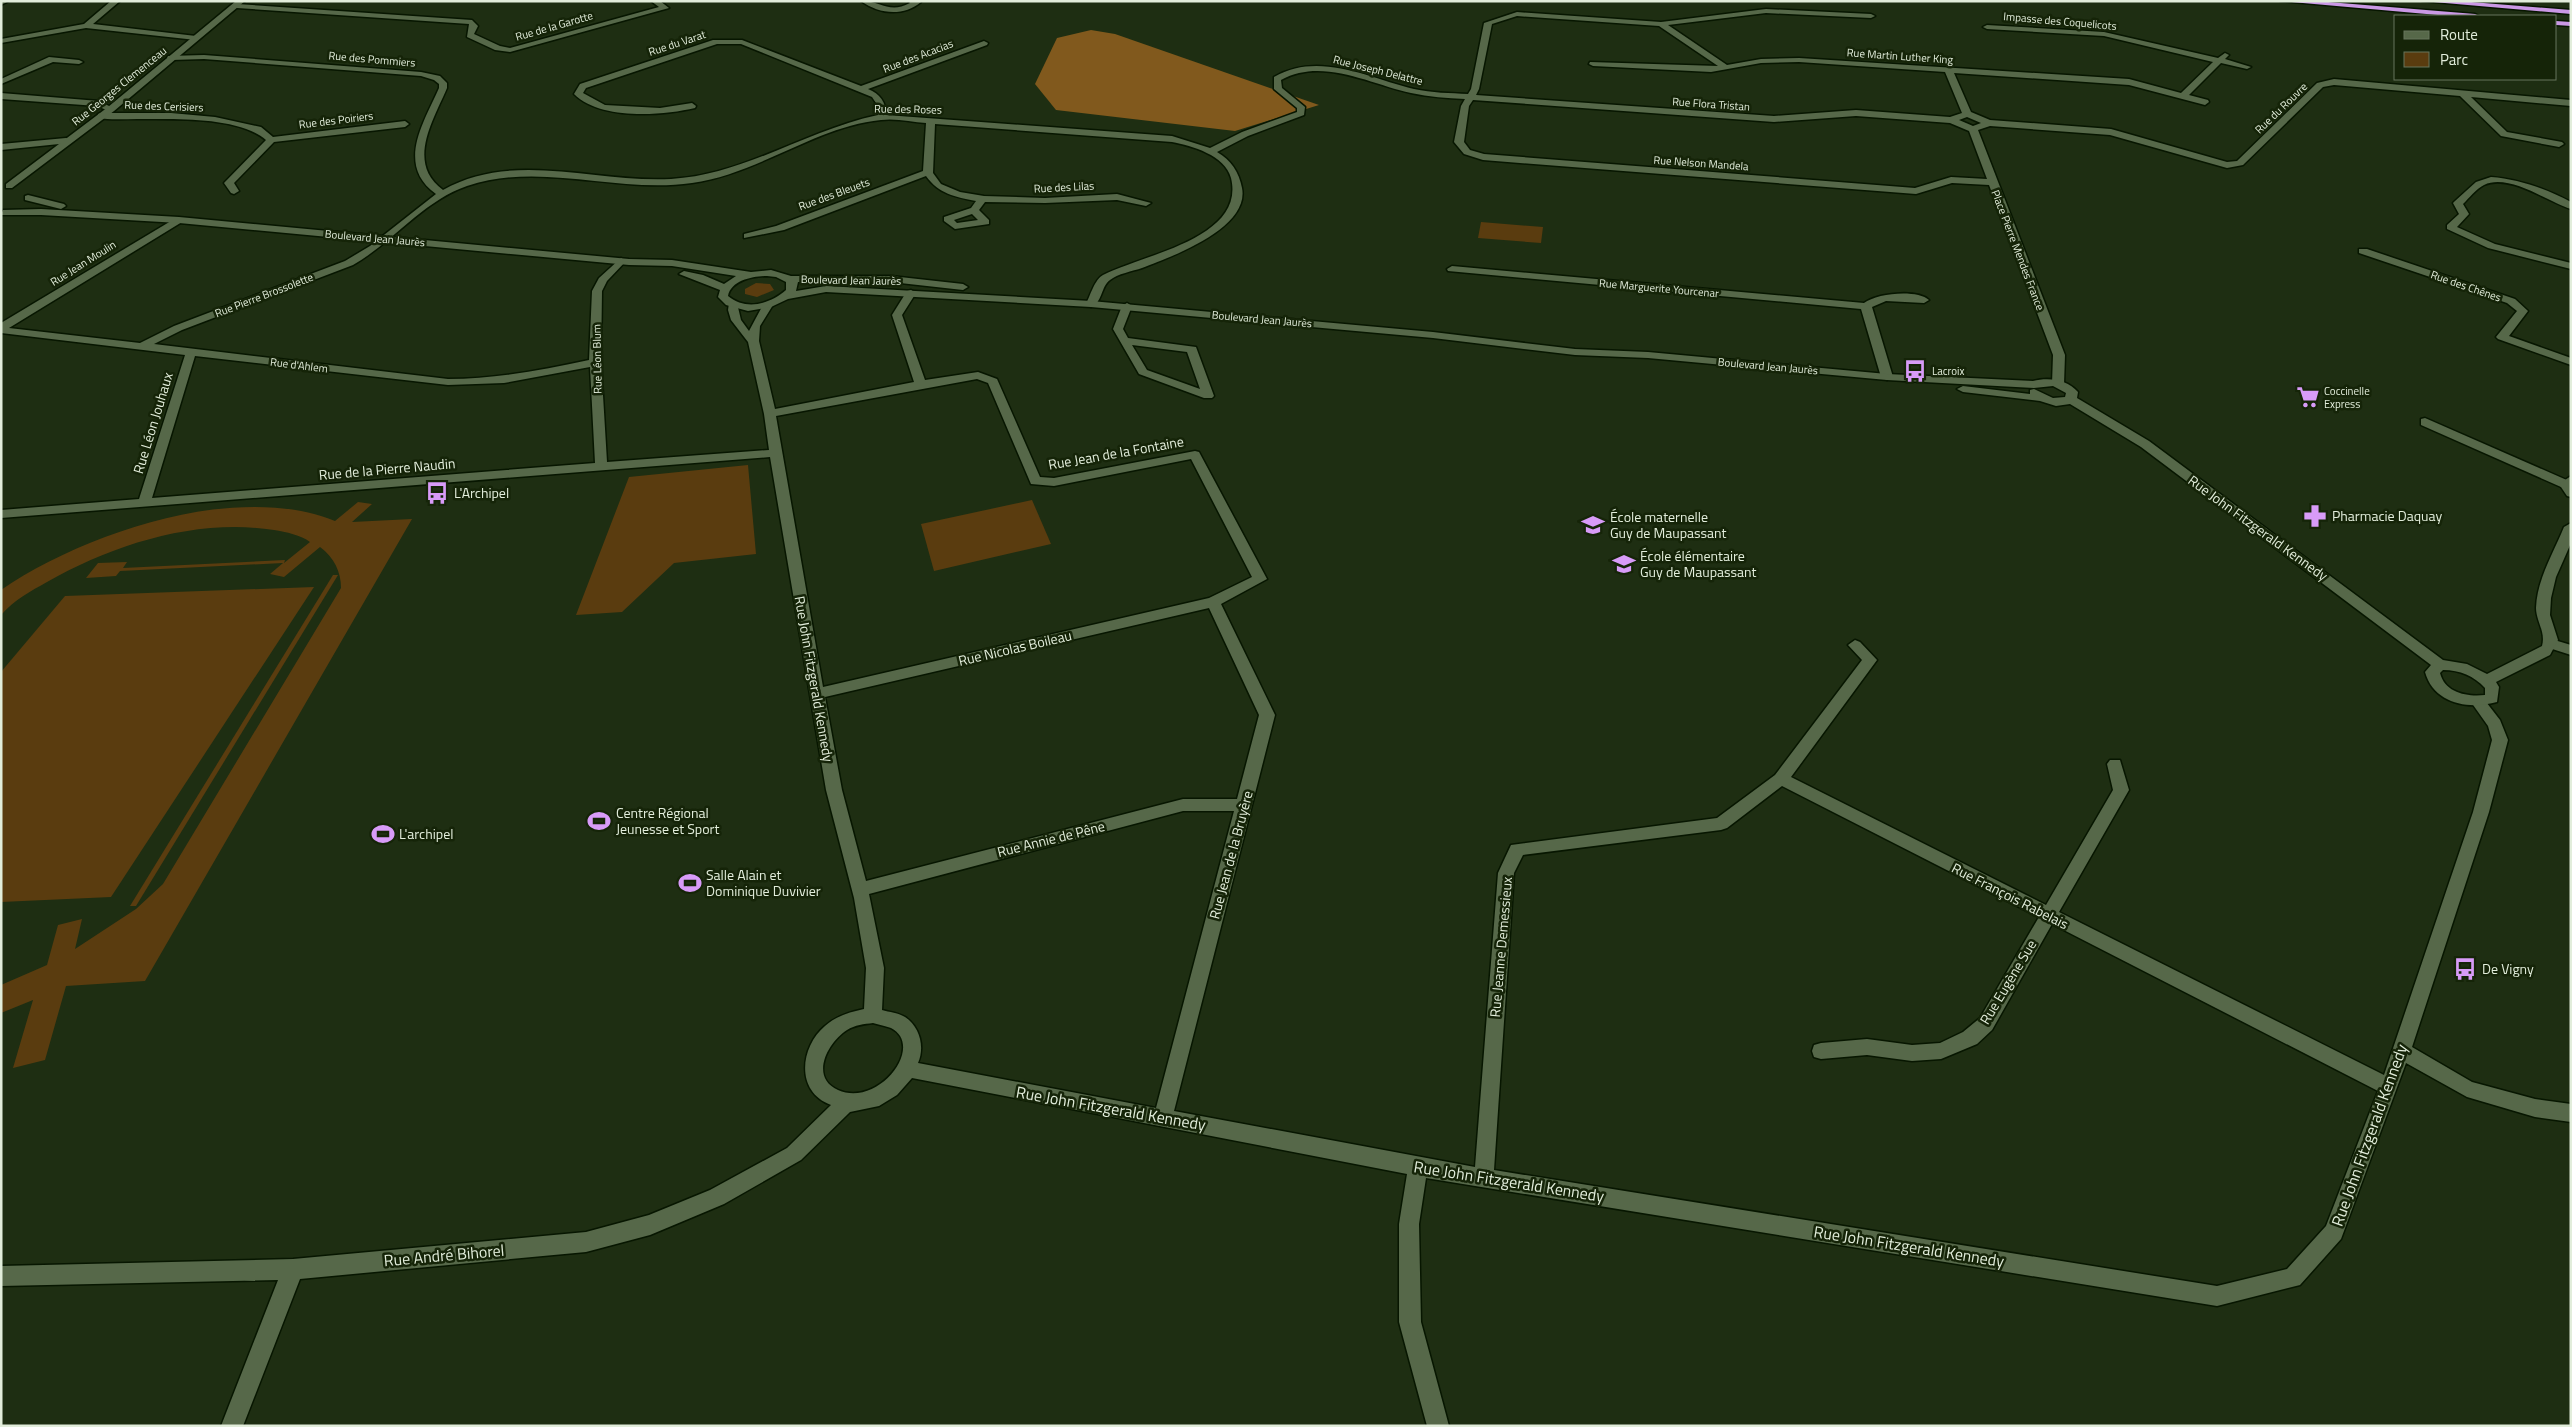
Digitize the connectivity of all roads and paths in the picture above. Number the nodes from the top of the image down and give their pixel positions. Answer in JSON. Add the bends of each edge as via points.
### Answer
{"nodes":[{"id":1,"x":5,"y":1,"type":"edge"},
{"id":2,"x":116,"y":1,"type":"edge"},
{"id":3,"x":654,"y":1,"type":"edge"},
{"id":4,"x":865,"y":1,"type":"edge"},
{"id":5,"x":912,"y":1,"type":"edge"},
{"id":6,"x":2284,"y":1,"type":"edge"},
{"id":7,"x":2426,"y":1,"type":"edge"},
{"id":8,"x":1,"y":3,"type":"edge"},
{"id":9,"x":239,"y":4,"type":"edge"},
{"id":10,"x":2571,"y":12,"type":"edge"},
{"id":11,"x":2462,"y":15,"type":"edge"},
{"id":12,"x":1871,"y":16,"type":"dead end"},
{"id":13,"x":626,"y":17,"type":"junction"},
{"id":14,"x":2557,"y":23,"type":"edge"},
{"id":15,"x":1661,"y":24,"type":"junction"},
{"id":16,"x":2571,"y":24,"type":"edge"},
{"id":17,"x":86,"y":26,"type":"junction"},
{"id":18,"x":1987,"y":27,"type":"dead end"},
{"id":19,"x":196,"y":38,"type":"junction"},
{"id":20,"x":1,"y":41,"type":"edge"},
{"id":21,"x":984,"y":43,"type":"dead end"},
{"id":22,"x":2223,"y":57,"type":"junction"},
{"id":23,"x":171,"y":58,"type":"junction"},
{"id":24,"x":79,"y":62,"type":"dead end"},
{"id":25,"x":1593,"y":64,"type":"dead end"},
{"id":26,"x":2247,"y":67,"type":"dead end"},
{"id":27,"x":1726,"y":68,"type":"junction"},
{"id":28,"x":1949,"y":71,"type":"junction"},
{"id":29,"x":1,"y":82,"type":"edge"},
{"id":30,"x":859,"y":90,"type":"junction"},
{"id":31,"x":2461,"y":92,"type":"junction"},
{"id":32,"x":1,"y":96,"type":"edge"},
{"id":33,"x":2183,"y":96,"type":"junction"},
{"id":34,"x":1470,"y":97,"type":"junction"},
{"id":35,"x":2205,"y":102,"type":"dead end"},
{"id":36,"x":2571,"y":103,"type":"edge"},
{"id":37,"x":692,"y":106,"type":"dead end"},
{"id":38,"x":112,"y":108,"type":"junction"},
{"id":39,"x":1967,"y":114,"type":"junction"},
{"id":40,"x":101,"y":116,"type":"junction"},
{"id":41,"x":882,"y":117,"type":"junction"},
{"id":42,"x":931,"y":120,"type":"junction"},
{"id":43,"x":1951,"y":120,"type":"junction"},
{"id":44,"x":1989,"y":123,"type":"junction"},
{"id":45,"x":405,"y":124,"type":"dead end"},
{"id":46,"x":1973,"y":129,"type":"junction"},
{"id":47,"x":271,"y":140,"type":"junction"},
{"id":48,"x":66,"y":141,"type":"junction"},
{"id":49,"x":2559,"y":144,"type":"dead end"},
{"id":50,"x":1,"y":147,"type":"edge"},
{"id":51,"x":1211,"y":150,"type":"junction"},
{"id":52,"x":928,"y":172,"type":"junction"},
{"id":53,"x":1991,"y":182,"type":"junction"},
{"id":54,"x":5,"y":187,"type":"edge"},
{"id":55,"x":234,"y":191,"type":"dead end"},
{"id":56,"x":442,"y":194,"type":"junction"},
{"id":57,"x":28,"y":198,"type":"junction"},
{"id":58,"x":982,"y":200,"type":"junction"},
{"id":59,"x":1146,"y":203,"type":"dead end"},
{"id":60,"x":2571,"y":206,"type":"edge"},
{"id":61,"x":974,"y":210,"type":"dead end"},
{"id":62,"x":2,"y":213,"type":"edge"},
{"id":63,"x":122,"y":216,"type":"junction"},
{"id":64,"x":179,"y":220,"type":"junction"},
{"id":65,"x":748,"y":236,"type":"dead end"},
{"id":66,"x":384,"y":239,"type":"junction"},
{"id":67,"x":2362,"y":252,"type":"dead end"},
{"id":68,"x":625,"y":261,"type":"junction"},
{"id":69,"x":2571,"y":266,"type":"edge"},
{"id":70,"x":1452,"y":269,"type":"dead end"},
{"id":71,"x":751,"y":275,"type":"junction"},
{"id":72,"x":790,"y":280,"type":"junction"},
{"id":73,"x":725,"y":288,"type":"junction"},
{"id":74,"x":911,"y":293,"type":"junction"},
{"id":75,"x":787,"y":296,"type":"junction"},
{"id":76,"x":1924,"y":300,"type":"dead end"},
{"id":77,"x":1091,"y":304,"type":"junction"},
{"id":78,"x":733,"y":305,"type":"junction"},
{"id":79,"x":768,"y":305,"type":"junction"},
{"id":80,"x":1127,"y":306,"type":"junction"},
{"id":81,"x":1866,"y":306,"type":"junction"},
{"id":82,"x":1,"y":329,"type":"edge"},
{"id":83,"x":753,"y":341,"type":"junction"},
{"id":84,"x":1124,"y":341,"type":"junction"},
{"id":85,"x":142,"y":346,"type":"junction"},
{"id":86,"x":191,"y":352,"type":"junction"},
{"id":87,"x":595,"y":362,"type":"junction"},
{"id":88,"x":2571,"y":362,"type":"edge"},
{"id":89,"x":1887,"y":377,"type":"junction"},
{"id":90,"x":921,"y":384,"type":"junction"},
{"id":91,"x":2034,"y":384,"type":"junction"},
{"id":92,"x":2058,"y":384,"type":"junction"},
{"id":93,"x":2040,"y":398,"type":"junction"},
{"id":94,"x":2071,"y":400,"type":"junction"},
{"id":95,"x":770,"y":414,"type":"junction"},
{"id":96,"x":2425,"y":422,"type":"dead end"},
{"id":97,"x":774,"y":453,"type":"junction"},
{"id":98,"x":601,"y":467,"type":"junction"},
{"id":99,"x":2569,"y":486,"type":"edge"},
{"id":100,"x":144,"y":503,"type":"junction"},
{"id":101,"x":1,"y":514,"type":"edge"},
{"id":102,"x":2571,"y":526,"type":"edge"},
{"id":103,"x":1212,"y":602,"type":"junction"},
{"id":104,"x":2550,"y":644,"type":"junction"},
{"id":105,"x":1855,"y":645,"type":"dead end"},
{"id":106,"x":2571,"y":650,"type":"edge"},
{"id":107,"x":2440,"y":665,"type":"junction"},
{"id":108,"x":2487,"y":680,"type":"junction"},
{"id":109,"x":817,"y":694,"type":"junction"},
{"id":110,"x":2478,"y":702,"type":"junction"},
{"id":111,"x":2115,"y":764,"type":"dead end"},
{"id":112,"x":1781,"y":779,"type":"junction"},
{"id":113,"x":1244,"y":805,"type":"junction"},
{"id":114,"x":861,"y":889,"type":"junction"},
{"id":115,"x":2047,"y":915,"type":"junction"},
{"id":116,"x":873,"y":1016,"type":"junction"},
{"id":117,"x":2401,"y":1050,"type":"junction"},
{"id":118,"x":1821,"y":1051,"type":"dead end"},
{"id":119,"x":909,"y":1069,"type":"junction"},
{"id":120,"x":2389,"y":1087,"type":"junction"},
{"id":121,"x":847,"y":1102,"type":"junction"},
{"id":122,"x":2571,"y":1113,"type":"edge"},
{"id":123,"x":1163,"y":1116,"type":"junction"},
{"id":124,"x":1418,"y":1167,"type":"junction"},
{"id":125,"x":1484,"y":1176,"type":"junction"},
{"id":126,"x":293,"y":1269,"type":"junction"},
{"id":127,"x":1,"y":1276,"type":"edge"},
{"id":128,"x":232,"y":1426,"type":"edge"},
{"id":129,"x":1438,"y":1426,"type":"edge"}],
"edges":[{"from":1,"to":8,"type":"street"},
{"from":2,"to":17,"type":"street"},
{"from":3,"to":13,"type":"street","name":"Rue de la Garotte","via":[[634,8]]},
{"from":3,"to":13,"type":"street","name":"Rue de la Garotte","via":[[665,8]]},
{"from":4,"to":5,"type":"street","via":[[886,11],[900,12],[917,2]]},
{"from":6,"to":11,"type":"highway"},
{"from":7,"to":10,"type":"highway"},
{"from":9,"to":13,"type":"street","name":"Rue de la Garotte","via":[[472,22],[474,26],[470,35],[510,50]]},
{"from":9,"to":19,"type":"street","name":"Rue Georges Clemenceau"},
{"from":12,"to":15,"type":"street","via":[[1766,11]]},
{"from":14,"to":16,"type":"highway"},
{"from":15,"to":27,"type":"street"},
{"from":15,"to":34,"type":"street","via":[[1517,14],[1488,23],[1475,89]]},
{"from":17,"to":19,"type":"street"},
{"from":17,"to":20,"type":"street"},
{"from":18,"to":22,"type":"street","name":"Impasse des Coquelicots","via":[[2104,34]]},
{"from":19,"to":23,"type":"street","name":"Rue Georges Clemenceau"},
{"from":21,"to":30,"type":"street","name":"Rue des Acacias"},
{"from":22,"to":26,"type":"street","name":"Impasse des Coquelicots"},
{"from":22,"to":33,"type":"street"},
{"from":23,"to":38,"type":"street","name":"Rue Georges Clemenceau"},
{"from":23,"to":56,"type":"street","name":"Rue des Pommiers","via":[[204,57],[421,74],[436,78],[444,88],[426,123],[420,146],[420,163],[425,180]]},
{"from":24,"to":29,"type":"street","via":[[52,59]]},
{"from":25,"to":27,"type":"street","name":"Rue Martin Luther King"},
{"from":27,"to":28,"type":"street","name":"Rue Martin Luther King","via":[[1761,61],[1799,60]]},
{"from":28,"to":33,"type":"street","name":"Rue Martin Luther King","via":[[2128,82]]},
{"from":28,"to":39,"type":"street"},
{"from":30,"to":37,"type":"street","name":"Rue du Varat","via":[[731,40],[716,42],[583,86],[578,94],[604,108],[660,111]]},
{"from":30,"to":41,"type":"street","name":"Rue du Varat","via":[[875,96],[882,106]]},
{"from":31,"to":36,"type":"street","name":"Rue du Rouvre"},
{"from":31,"to":44,"type":"street","name":"Rue du Rouvre","via":[[2352,82],[2320,85],[2240,163],[2227,165],[2111,132]]},
{"from":31,"to":49,"type":"street","via":[[2504,134]]},
{"from":32,"to":38,"type":"street","via":[[99,104]]},
{"from":33,"to":35,"type":"street","name":"Rue Martin Luther King"},
{"from":34,"to":43,"type":"street","name":"Rue Flora Tristan","via":[[1774,119],[1843,113]]},
{"from":34,"to":51,"type":"street","name":"Rue Joseph Delattre","via":[[1410,92],[1324,68],[1299,69],[1281,75],[1277,84],[1282,93],[1301,107],[1301,114]]},
{"from":34,"to":53,"type":"street","name":"Rue Nelson Mandela","via":[[1465,106],[1459,142],[1467,152],[1483,157],[1916,191],[1951,180]]},
{"from":38,"to":40,"type":"street","name":"Rue Georges Clemenceau"},
{"from":39,"to":43,"type":"street"},
{"from":39,"to":44,"type":"street"},
{"from":40,"to":47,"type":"street","name":"Rue des Cerisiers","via":[[215,120],[258,129]]},
{"from":40,"to":48,"type":"street","name":"Rue Georges Clemenceau"},
{"from":41,"to":42,"type":"street","name":"Rue des Roses"},
{"from":41,"to":56,"type":"street","name":"Rue des Roses","via":[[858,121],[698,180],[672,183],[530,172],[485,179]]},
{"from":42,"to":51,"type":"street","name":"Rue des Roses","via":[[1172,139]]},
{"from":42,"to":52,"type":"street"},
{"from":43,"to":46,"type":"street"},
{"from":44,"to":46,"type":"street"},
{"from":45,"to":47,"type":"street","name":"Rue des Poiriers"},
{"from":46,"to":53,"type":"street","name":"Place Pierre Mendes France"},
{"from":47,"to":55,"type":"street","via":[[229,183]]},
{"from":48,"to":50,"type":"street"},
{"from":48,"to":54,"type":"street","name":"Rue Georges Clemenceau"},
{"from":51,"to":77,"type":"street","name":"Rue des Roses","via":[[1226,164],[1239,184],[1238,200],[1227,220],[1198,241],[1105,278]]},
{"from":52,"to":58,"type":"street","name":"Rue des Lilas","via":[[932,181],[944,189]]},
{"from":52,"to":65,"type":"street","name":"Rue des Bleuets","via":[[780,228]]},
{"from":53,"to":92,"type":"street","name":"Place Pierre Mendes France","via":[[2059,355]]},
{"from":54,"to":57,"type":"street","name":"Boulevard Jean Jaurès","via":[[26,190]]},
{"from":56,"to":66,"type":"street","name":"Rue des Roses"},
{"from":57,"to":62,"type":"street"},
{"from":57,"to":63,"type":"street","name":"Boulevard Jean Jaurès"},
{"from":58,"to":59,"type":"street","name":"Rue des Lilas","via":[[1011,202],[1119,197]]},
{"from":58,"to":61,"type":"street"},
{"from":60,"to":69,"type":"street","via":[[2511,183],[2481,183],[2458,203],[2464,214],[2451,227],[2479,241]]},
{"from":62,"to":63,"type":"street","name":"Boulevard Jean Jaurès"},
{"from":63,"to":64,"type":"street","name":"Boulevard Jean Jaurès"},
{"from":64,"to":66,"type":"street","name":"Boulevard Jean Jaurès"},
{"from":64,"to":82,"type":"street","name":"Rue Jean Moulin"},
{"from":66,"to":68,"type":"street","name":"Boulevard Jean Jaurès"},
{"from":66,"to":85,"type":"street","name":"Rue Pierre Brossolette","via":[[349,264],[178,328]]},
{"from":67,"to":88,"type":"street","name":"Rue des Chênes","via":[[2511,301],[2523,311],[2502,337]]},
{"from":68,"to":71,"type":"street","name":"Boulevard Jean Jaurès","via":[[672,263]]},
{"from":68,"to":73,"type":"street","name":"Boulevard Jean Jaurès","via":[[699,277]]},
{"from":68,"to":87,"type":"street","name":"Rue Léon Blum","via":[[603,280],[597,291]]},
{"from":70,"to":81,"type":"street","name":"Rue Marguerite Yourcenar"},
{"from":71,"to":72,"type":"street","name":"Boulevard Jean Jaurès","via":[[774,274]]},
{"from":71,"to":73,"type":"street","via":[[735,280]]},
{"from":72,"to":75,"type":"street","via":[[793,287]]},
{"from":72,"to":77,"type":"street","name":"Boulevard Jean Jaurès","via":[[891,279],[1051,296]]},
{"from":73,"to":78,"type":"street","name":"Rue John Fitzgerald Kennedy","via":[[723,297]]},
{"from":74,"to":75,"type":"street","name":"Boulevard Jean Jaurès","via":[[826,289]]},
{"from":74,"to":77,"type":"street","name":"Boulevard Jean Jaurès"},
{"from":74,"to":90,"type":"street","via":[[897,315]]},
{"from":75,"to":79,"type":"street","name":"Boulevard Jean Jaurès"},
{"from":76,"to":81,"type":"street","name":"Rue Marguerite Yourcenar","via":[[1887,297],[1873,299]]},
{"from":77,"to":80,"type":"street","name":"Boulevard Jean Jaurès"},
{"from":78,"to":79,"type":"street"},
{"from":78,"to":83,"type":"street","name":"Rue John Fitzgerald Kennedy","via":[[732,311],[740,328]]},
{"from":79,"to":83,"type":"street","via":[[755,326]]},
{"from":80,"to":84,"type":"street","via":[[1118,330]]},
{"from":80,"to":89,"type":"street","name":"Boulevard Jean Jaurès","via":[[1565,351],[1648,355]]},
{"from":81,"to":89,"type":"street"},
{"from":82,"to":85,"type":"street","name":"Rue d'Ahlem"},
{"from":83,"to":95,"type":"street","name":"Rue John Fitzgerald Kennedy"},
{"from":84,"to":84,"type":"street","via":[[1143,372],[1208,396],[1192,349]]},
{"from":85,"to":86,"type":"street","name":"Rue d'Ahlem"},
{"from":86,"to":87,"type":"street","name":"Rue d'Ahlem","via":[[473,383]]},
{"from":86,"to":100,"type":"street","name":"Rue Léon Jouhaux"},
{"from":87,"to":98,"type":"street","name":"Rue Léon Blum"},
{"from":89,"to":91,"type":"street","name":"Boulevard Jean Jaurès"},
{"from":89,"to":93,"type":"street","name":"Boulevard Jean Jaurès","via":[[2020,398]]},
{"from":90,"to":95,"type":"street","name":"Rue Jean de la Fontaine"},
{"from":90,"to":103,"type":"street","name":"Rue Jean de la Fontaine","via":[[978,375],[993,381],[1035,481],[1054,482],[1195,455],[1260,579]]},
{"from":91,"to":92,"type":"street","name":"Boulevard Jean Jaurès"},
{"from":91,"to":93,"type":"street","via":[[2033,390]]},
{"from":92,"to":94,"type":"street","via":[[2072,392]]},
{"from":93,"to":94,"type":"street","name":"Boulevard Jean Jaurès","via":[[2054,402]]},
{"from":94,"to":107,"type":"street","name":"Rue John Fitzgerald Kennedy","via":[[2145,444]]},
{"from":95,"to":97,"type":"street","name":"Rue John Fitzgerald Kennedy"},
{"from":96,"to":99,"type":"street"},
{"from":97,"to":98,"type":"street","name":"Rue de la Pierre Naudin"},
{"from":97,"to":109,"type":"street","name":"Rue John Fitzgerald Kennedy"},
{"from":98,"to":100,"type":"street","name":"Rue de la Pierre Naudin"},
{"from":100,"to":101,"type":"street","name":"Rue de la Pierre Naudin"},
{"from":102,"to":104,"type":"street","via":[[2550,579],[2543,608],[2552,638]]},
{"from":103,"to":109,"type":"street","name":"Rue Nicolas Boileau"},
{"from":103,"to":113,"type":"street","name":"Rue Jean de la Bruyère","via":[[1267,715]]},
{"from":104,"to":106,"type":"street"},
{"from":104,"to":108,"type":"street","via":[[2545,652]]},
{"from":105,"to":112,"type":"street","via":[[1870,660]]},
{"from":107,"to":108,"type":"street","name":"Rue John Fitzgerald Kennedy","via":[[2464,668]]},
{"from":107,"to":110,"type":"street","via":[[2432,672],[2435,683],[2459,698]]},
{"from":108,"to":110,"type":"street","via":[[2492,686],[2492,698]]},
{"from":109,"to":114,"type":"street","name":"Rue John Fitzgerald Kennedy","via":[[834,790]]},
{"from":110,"to":117,"type":"street","name":"Rue John Fitzgerald Kennedy","via":[[2495,724],[2500,740],[2481,812]]},
{"from":111,"to":115,"type":"street","name":"Rue Eugène Sue","via":[[2121,790]]},
{"from":112,"to":115,"type":"street","name":"Rue François Rabelais"},
{"from":112,"to":125,"type":"street","name":"Rue Jeanne Demessieux","via":[[1721,824],[1517,849],[1506,873]]},
{"from":113,"to":114,"type":"street","name":"Rue Annie de Pêne","via":[[1183,805]]},
{"from":113,"to":123,"type":"street","name":"Rue Jean de la Bruyère"},
{"from":114,"to":116,"type":"street","name":"Rue John Fitzgerald Kennedy","via":[[875,968]]},
{"from":115,"to":118,"type":"street","name":"Rue Eugène Sue","via":[[1986,1024],[1970,1038],[1940,1052],[1912,1053],[1867,1047]]},
{"from":115,"to":120,"type":"street","name":"Rue François Rabelais"},
{"from":116,"to":119,"type":"street","via":[[899,1022],[908,1031],[913,1042]]},
{"from":116,"to":121,"type":"street","via":[[857,1018],[834,1030],[817,1048],[813,1063],[820,1089],[831,1098]]},
{"from":117,"to":120,"type":"street","name":"Rue John Fitzgerald Kennedy"},
{"from":117,"to":122,"type":"street","via":[[2467,1089],[2535,1108]]},
{"from":119,"to":121,"type":"street","via":[[901,1081],[876,1098]]},
{"from":119,"to":123,"type":"street","name":"Rue John Fitzgerald Kennedy"},
{"from":120,"to":125,"type":"street","name":"Rue John Fitzgerald Kennedy","via":[[2334,1232],[2293,1278],[2217,1296]]},
{"from":121,"to":126,"type":"street","name":"Rue André Bihorel","via":[[794,1154],[717,1197],[650,1225],[586,1242]]},
{"from":123,"to":124,"type":"street","name":"Rue John Fitzgerald Kennedy"},
{"from":124,"to":125,"type":"street","name":"Rue John Fitzgerald Kennedy"},
{"from":124,"to":129,"type":"street","via":[[1409,1224],[1410,1322]]},
{"from":126,"to":127,"type":"street","name":"Rue André Bihorel"},
{"from":126,"to":128,"type":"street"}]}
